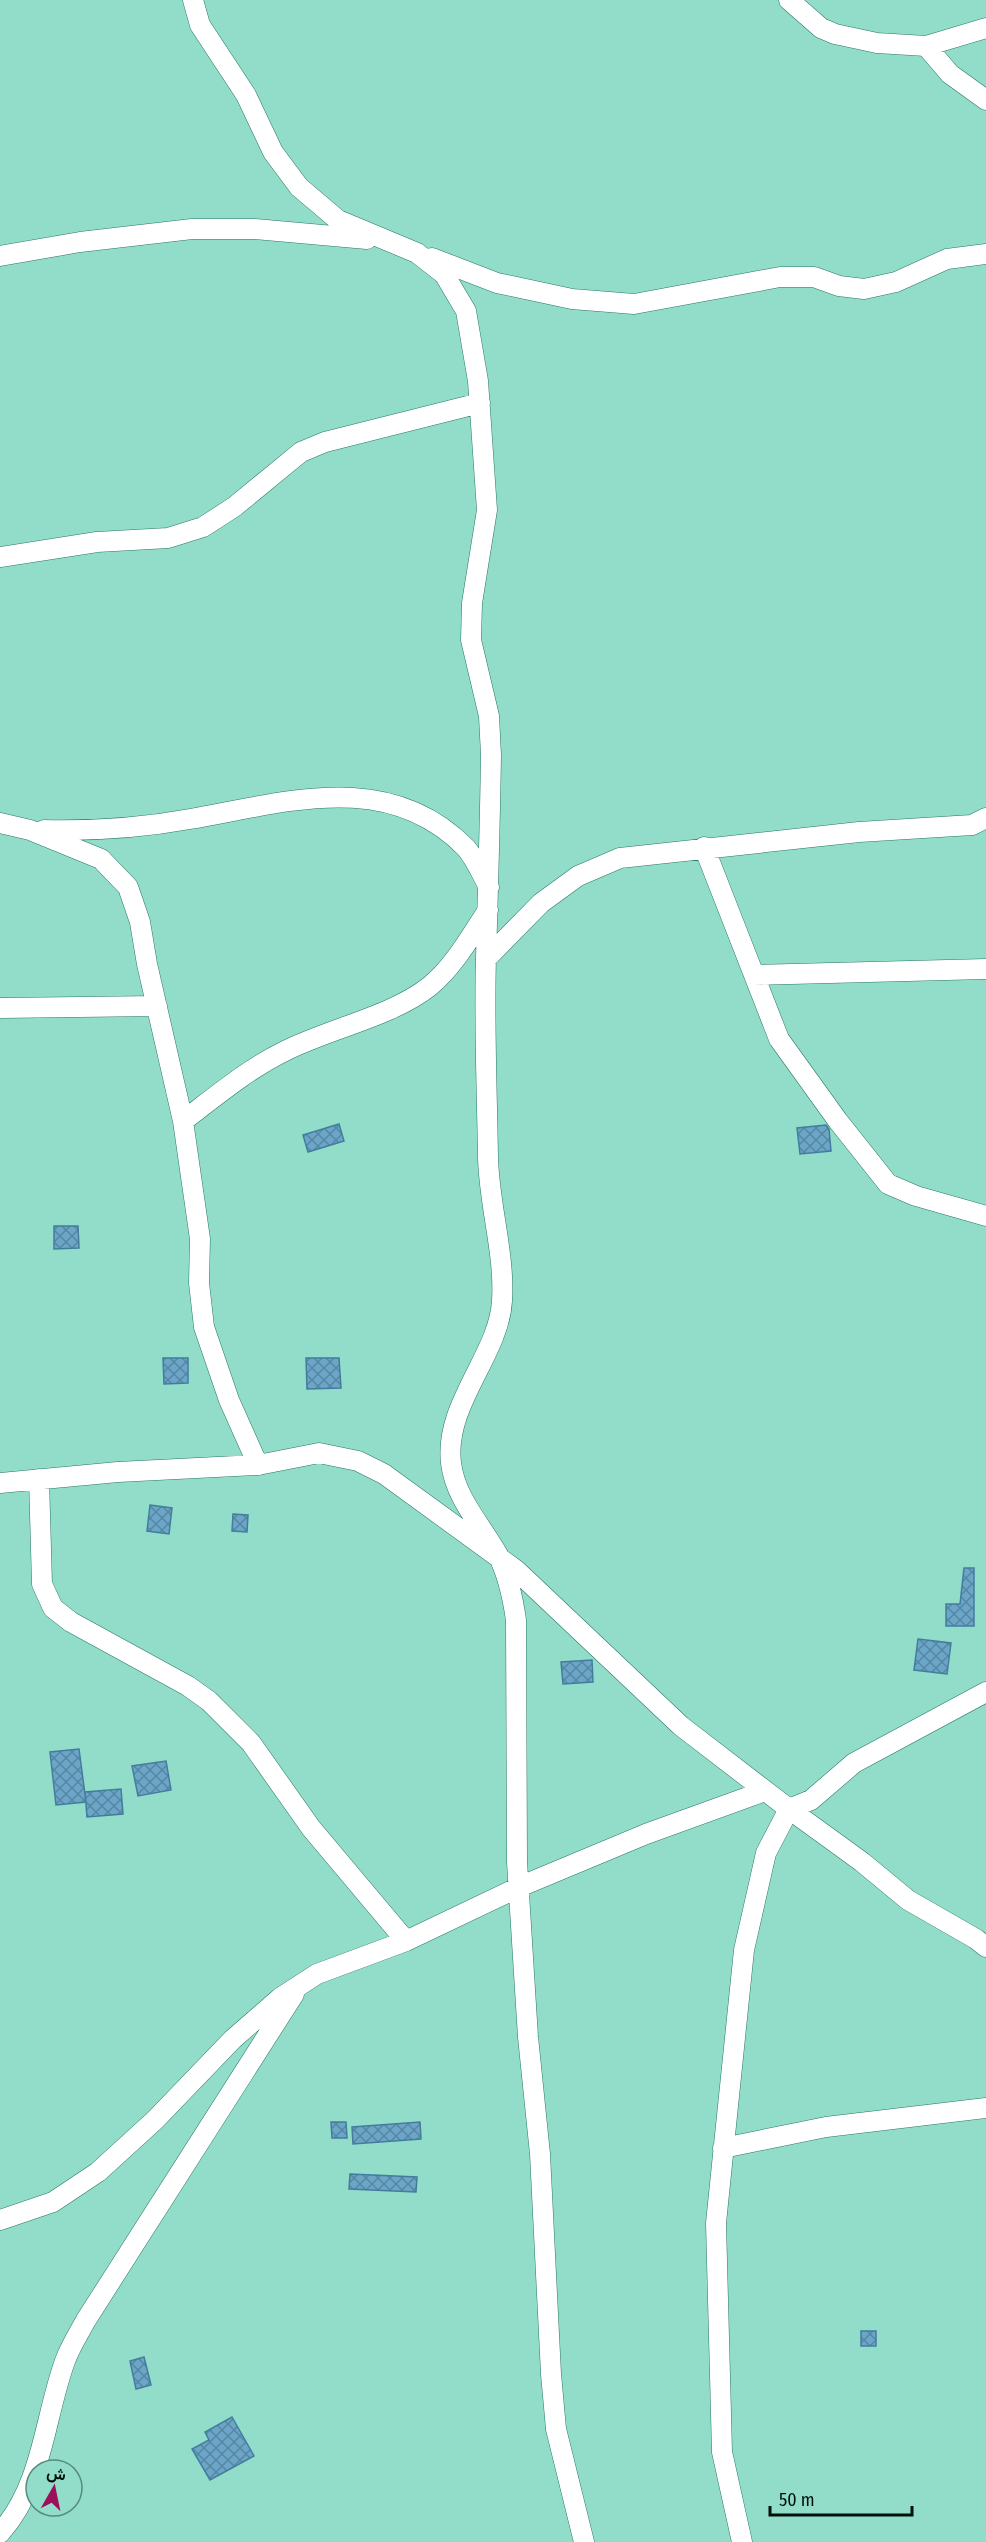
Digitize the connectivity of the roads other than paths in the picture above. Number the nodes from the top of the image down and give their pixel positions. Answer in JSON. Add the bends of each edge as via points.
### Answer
{"nodes":[{"id":1,"x":193,"y":0,"type":"edge"},
{"id":2,"x":789,"y":0,"type":"edge"},
{"id":3,"x":986,"y":28,"type":"edge"},
{"id":4,"x":926,"y":46,"type":"junction"},
{"id":5,"x":986,"y":100,"type":"edge"},
{"id":6,"x":384,"y":240,"type":"junction"},
{"id":7,"x":417,"y":253,"type":"junction"},
{"id":8,"x":986,"y":254,"type":"edge"},
{"id":9,"x":0,"y":256,"type":"edge"},
{"id":10,"x":480,"y":403,"type":"junction"},
{"id":11,"x":0,"y":557,"type":"edge"},
{"id":12,"x":986,"y":818,"type":"edge"},
{"id":13,"x":0,"y":823,"type":"edge"},
{"id":14,"x":30,"y":830,"type":"junction"},
{"id":15,"x":704,"y":847,"type":"junction"},
{"id":16,"x":489,"y":888,"type":"junction"},
{"id":17,"x":488,"y":909,"type":"junction"},
{"id":18,"x":486,"y":959,"type":"junction"},
{"id":19,"x":986,"y":969,"type":"edge"},
{"id":20,"x":754,"y":975,"type":"junction"},
{"id":21,"x":157,"y":1006,"type":"junction"},
{"id":22,"x":0,"y":1008,"type":"edge"},
{"id":23,"x":183,"y":1121,"type":"junction"},
{"id":24,"x":986,"y":1216,"type":"edge"},
{"id":25,"x":258,"y":1465,"type":"junction"},
{"id":26,"x":39,"y":1479,"type":"junction"},
{"id":27,"x":0,"y":1483,"type":"edge"},
{"id":28,"x":499,"y":1558,"type":"junction"},
{"id":29,"x":986,"y":1692,"type":"edge"},
{"id":30,"x":765,"y":1791,"type":"junction"},
{"id":31,"x":789,"y":1809,"type":"junction"},
{"id":32,"x":519,"y":1887,"type":"junction"},
{"id":33,"x":406,"y":1941,"type":"junction"},
{"id":34,"x":986,"y":1947,"type":"edge"},
{"id":35,"x":301,"y":1984,"type":"junction"},
{"id":36,"x":986,"y":2108,"type":"edge"},
{"id":37,"x":723,"y":2148,"type":"junction"},
{"id":38,"x":0,"y":2220,"type":"edge"},
{"id":39,"x":0,"y":2533,"type":"edge"},
{"id":40,"x":584,"y":2542,"type":"edge"},
{"id":41,"x":742,"y":2542,"type":"edge"}],
"edges":[{"from":1,"to":6,"type":"street","via":[[200,25],[246,95],[273,152],[299,187],[338,220]]},
{"from":2,"to":4,"type":"street","via":[[821,28],[835,34],[877,43]]},
{"from":3,"to":4,"type":"street"},
{"from":4,"to":5,"type":"street","via":[[950,74]]},
{"from":6,"to":7,"type":"street"},
{"from":6,"to":9,"type":"street","via":[[192,228]]},
{"from":7,"to":8,"type":"street","via":[[497,283],[572,299],[634,304],[780,277],[814,277],[864,289],[896,282],[947,259]]},
{"from":7,"to":10,"type":"street","via":[[444,274],[466,311]]},
{"from":10,"to":11,"type":"street","via":[[324,442],[301,452],[203,527],[168,538],[97,542]]},
{"from":10,"to":16,"type":"street","via":[[487,510],[472,603],[471,640],[489,716]]},
{"from":12,"to":15,"type":"street","via":[[972,825]]},
{"from":13,"to":14,"type":"street"},
{"from":14,"to":16,"type":"street","via":[[141,827],[261,804],[331,797],[375,799],[423,814],[467,848]]},
{"from":14,"to":21,"type":"street","via":[[101,859],[128,887],[140,922]]},
{"from":15,"to":18,"type":"street","via":[[620,858],[578,876],[541,903]]},
{"from":15,"to":20,"type":"street"},
{"from":16,"to":17,"type":"street"},
{"from":17,"to":18,"type":"street"},
{"from":17,"to":23,"type":"street","via":[[455,961],[429,987],[396,1005],[281,1052]]},
{"from":18,"to":28,"type":"street","via":[[488,1164],[502,1273],[502,1304],[494,1334],[452,1433],[450,1461],[454,1481]]},
{"from":19,"to":20,"type":"street"},
{"from":20,"to":24,"type":"street","via":[[779,1039],[888,1184]]},
{"from":21,"to":22,"type":"street"},
{"from":21,"to":23,"type":"street"},
{"from":23,"to":25,"type":"street","via":[[200,1239],[204,1327]]},
{"from":25,"to":26,"type":"street"},
{"from":25,"to":28,"type":"street","via":[[319,1453],[358,1461],[384,1474]]},
{"from":26,"to":27,"type":"street"},
{"from":26,"to":33,"type":"street","via":[[42,1584],[53,1608],[209,1701],[251,1743],[311,1828]]},
{"from":28,"to":30,"type":"street","via":[[681,1726]]},
{"from":28,"to":32,"type":"street","via":[[516,1620]]},
{"from":29,"to":31,"type":"street","via":[[854,1763],[811,1800]]},
{"from":30,"to":31,"type":"street"},
{"from":30,"to":32,"type":"street","via":[[646,1834]]},
{"from":31,"to":34,"type":"street","via":[[908,1900]]},
{"from":31,"to":37,"type":"street","via":[[766,1853],[744,1950]]},
{"from":32,"to":33,"type":"street"},
{"from":32,"to":40,"type":"street","via":[[556,2429]]},
{"from":33,"to":35,"type":"street","via":[[317,1974]]},
{"from":35,"to":38,"type":"street","via":[[233,2038],[155,2120],[98,2172],[53,2202]]},
{"from":35,"to":39,"type":"street","via":[[86,2320],[65,2360],[37,2468],[12,2520]]},
{"from":36,"to":37,"type":"street","via":[[826,2127]]},
{"from":37,"to":41,"type":"street","via":[[716,2223],[722,2441]]}]}
